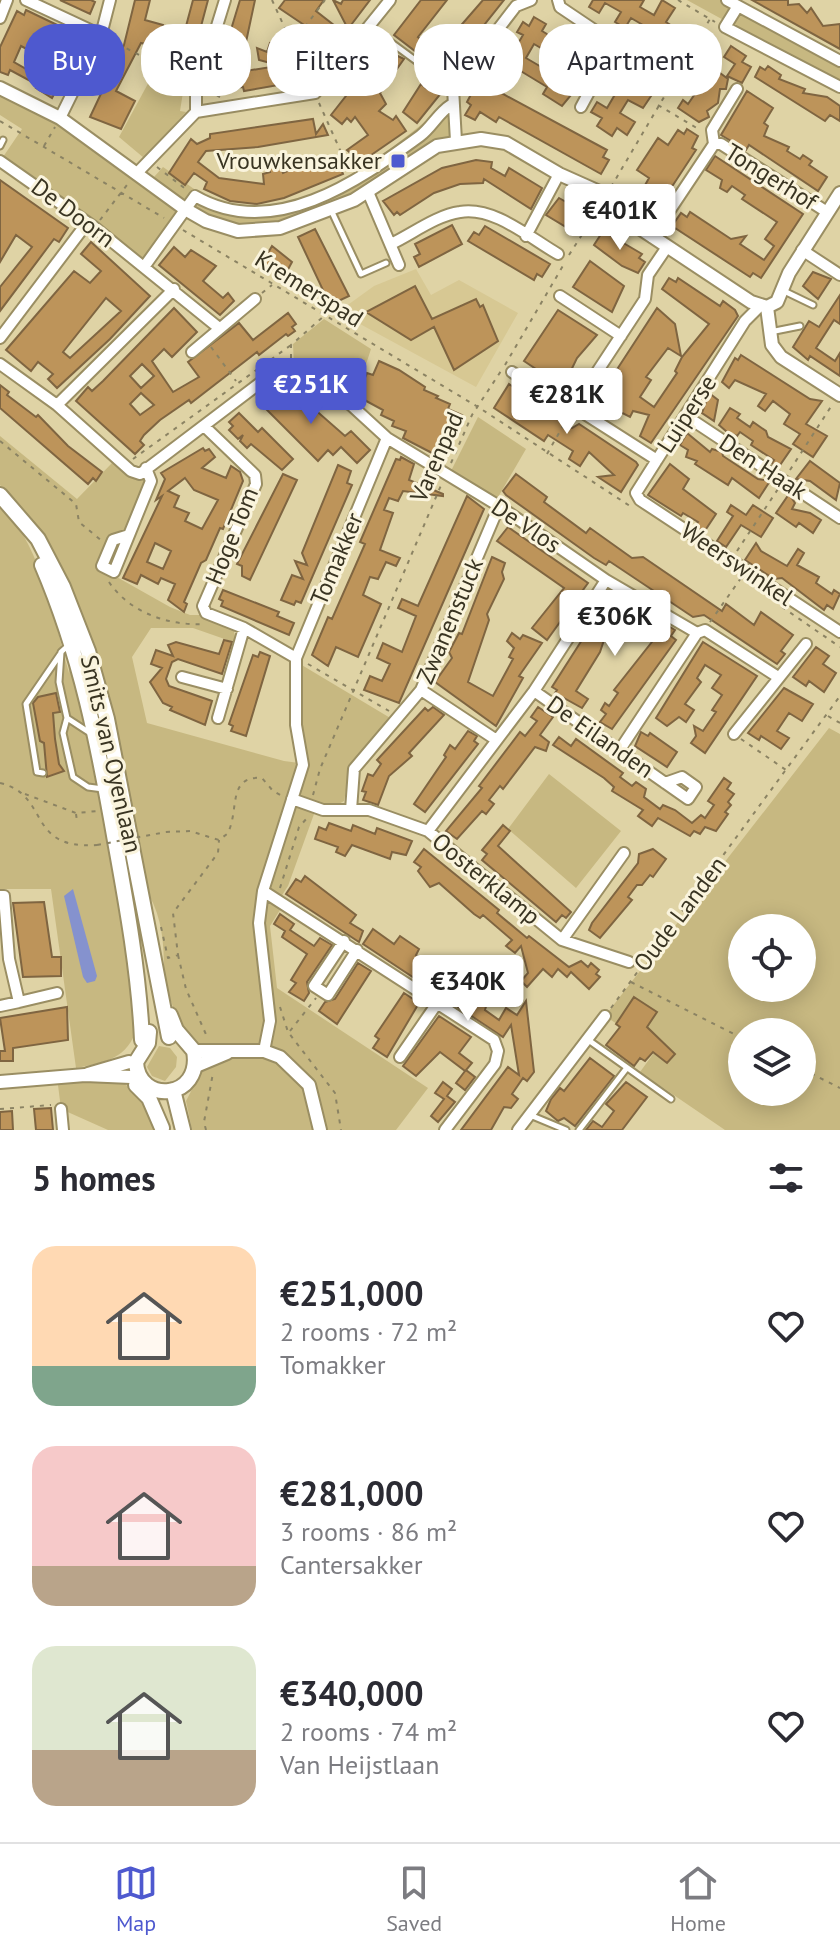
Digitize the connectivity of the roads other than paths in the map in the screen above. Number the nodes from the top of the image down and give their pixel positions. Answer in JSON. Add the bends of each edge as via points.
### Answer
{"nodes":[{"id":1,"x":7,"y":0,"type":"edge"},
{"id":2,"x":26,"y":0,"type":"edge"},
{"id":3,"x":110,"y":0,"type":"edge"},
{"id":4,"x":225,"y":0,"type":"edge"},
{"id":5,"x":390,"y":0,"type":"edge"},
{"id":6,"x":531,"y":0,"type":"edge"},
{"id":7,"x":558,"y":0,"type":"edge"},
{"id":8,"x":727,"y":0,"type":"edge"},
{"id":9,"x":738,"y":6,"type":"junction"},
{"id":10,"x":0,"y":18,"type":"edge"},
{"id":11,"x":77,"y":24,"type":"edge"},
{"id":12,"x":104,"y":24,"type":"edge"},
{"id":13,"x":371,"y":24,"type":"edge"},
{"id":14,"x":585,"y":24,"type":"edge"},
{"id":15,"x":840,"y":61,"type":"edge"},
{"id":16,"x":840,"y":87,"type":"edge"},
{"id":17,"x":0,"y":88,"type":"edge"},
{"id":18,"x":737,"y":89,"type":"dead end"},
{"id":19,"x":71,"y":96,"type":"edge"},
{"id":20,"x":297,"y":96,"type":"edge"},
{"id":21,"x":587,"y":96,"type":"edge"},
{"id":22,"x":451,"y":105,"type":"junction"},
{"id":23,"x":581,"y":107,"type":"dead end"},
{"id":24,"x":196,"y":112,"type":"junction"},
{"id":25,"x":60,"y":118,"type":"junction"},
{"id":26,"x":713,"y":140,"type":"junction"},
{"id":27,"x":456,"y":141,"type":"junction"},
{"id":28,"x":0,"y":161,"type":"edge"},
{"id":29,"x":136,"y":174,"type":"junction"},
{"id":30,"x":564,"y":176,"type":"junction"},
{"id":31,"x":368,"y":192,"type":"junction"},
{"id":32,"x":840,"y":193,"type":"edge"},
{"id":33,"x":185,"y":209,"type":"junction"},
{"id":34,"x":330,"y":209,"type":"junction"},
{"id":35,"x":827,"y":212,"type":"junction"},
{"id":36,"x":632,"y":223,"type":"junction"},
{"id":37,"x":91,"y":225,"type":"junction"},
{"id":38,"x":526,"y":236,"type":"junction"},
{"id":39,"x":652,"y":237,"type":"junction"},
{"id":40,"x":391,"y":244,"type":"junction"},
{"id":41,"x":667,"y":247,"type":"junction"},
{"id":42,"x":802,"y":250,"type":"junction"},
{"id":43,"x":558,"y":254,"type":"dead end"},
{"id":44,"x":386,"y":263,"type":"dead end"},
{"id":45,"x":399,"y":265,"type":"dead end"},
{"id":46,"x":144,"y":267,"type":"junction"},
{"id":47,"x":840,"y":275,"type":"edge"},
{"id":48,"x":174,"y":289,"type":"junction"},
{"id":49,"x":783,"y":291,"type":"junction"},
{"id":50,"x":560,"y":296,"type":"dead end"},
{"id":51,"x":255,"y":299,"type":"road end"},
{"id":52,"x":813,"y":305,"type":"dead end"},
{"id":53,"x":763,"y":306,"type":"junction"},
{"id":54,"x":800,"y":326,"type":"dead end"},
{"id":55,"x":219,"y":328,"type":"junction"},
{"id":56,"x":769,"y":332,"type":"junction"},
{"id":57,"x":621,"y":336,"type":"junction"},
{"id":58,"x":0,"y":338,"type":"edge"},
{"id":59,"x":192,"y":352,"type":"dead end"},
{"id":60,"x":0,"y":364,"type":"edge"},
{"id":61,"x":512,"y":372,"type":"dead end"},
{"id":62,"x":840,"y":395,"type":"edge"},
{"id":63,"x":57,"y":405,"type":"junction"},
{"id":64,"x":574,"y":407,"type":"junction"},
{"id":65,"x":686,"y":416,"type":"junction"},
{"id":66,"x":204,"y":426,"type":"junction"},
{"id":67,"x":387,"y":438,"type":"junction"},
{"id":68,"x":657,"y":460,"type":"junction"},
{"id":69,"x":146,"y":468,"type":"junction"},
{"id":70,"x":636,"y":493,"type":"joint"},
{"id":71,"x":0,"y":495,"type":"edge"},
{"id":72,"x":499,"y":506,"type":"junction"},
{"id":73,"x":17,"y":515,"type":"junction"},
{"id":74,"x":840,"y":518,"type":"edge"},
{"id":75,"x":129,"y":535,"type":"junction"},
{"id":76,"x":606,"y":580,"type":"junction"},
{"id":77,"x":244,"y":628,"type":"junction"},
{"id":78,"x":701,"y":631,"type":"junction"},
{"id":79,"x":840,"y":632,"type":"edge"},
{"id":80,"x":806,"y":644,"type":"dead end"},
{"id":81,"x":67,"y":647,"type":"junction"},
{"id":82,"x":296,"y":658,"type":"junction"},
{"id":83,"x":90,"y":660,"type":"junction"},
{"id":84,"x":182,"y":677,"type":"dead end"},
{"id":85,"x":778,"y":677,"type":"junction"},
{"id":86,"x":227,"y":689,"type":"junction"},
{"id":87,"x":421,"y":690,"type":"junction"},
{"id":88,"x":534,"y":691,"type":"junction"},
{"id":89,"x":67,"y":718,"type":"junction"},
{"id":90,"x":218,"y":718,"type":"dead end"},
{"id":91,"x":734,"y":734,"type":"road end"},
{"id":92,"x":97,"y":738,"type":"junction"},
{"id":93,"x":495,"y":739,"type":"junction"},
{"id":94,"x":619,"y":751,"type":"junction"},
{"id":95,"x":43,"y":773,"type":"dead end"},
{"id":96,"x":665,"y":783,"type":"dead end"},
{"id":97,"x":106,"y":789,"type":"junction"},
{"id":98,"x":292,"y":799,"type":"junction"},
{"id":99,"x":351,"y":810,"type":"junction"},
{"id":100,"x":428,"y":831,"type":"junction"},
{"id":101,"x":624,"y":853,"type":"dead end"},
{"id":102,"x":263,"y":891,"type":"junction"},
{"id":103,"x":0,"y":896,"type":"edge"},
{"id":104,"x":562,"y":940,"type":"junction"},
{"id":105,"x":344,"y":941,"type":"junction"},
{"id":106,"x":357,"y":950,"type":"junction"},
{"id":107,"x":629,"y":962,"type":"dead end"},
{"id":108,"x":57,"y":993,"type":"dead end"},
{"id":109,"x":19,"y":1002,"type":"junction"},
{"id":110,"x":438,"y":1002,"type":"junction"},
{"id":111,"x":0,"y":1006,"type":"edge"},
{"id":112,"x":605,"y":1016,"type":"road end"},
{"id":113,"x":173,"y":1034,"type":"junction"},
{"id":114,"x":146,"y":1038,"type":"junction"},
{"id":115,"x":587,"y":1039,"type":"junction"},
{"id":116,"x":264,"y":1051,"type":"junction"},
{"id":117,"x":192,"y":1056,"type":"junction"},
{"id":118,"x":400,"y":1057,"type":"dead end"},
{"id":119,"x":626,"y":1069,"type":"junction"},
{"id":120,"x":133,"y":1072,"type":"junction"},
{"id":121,"x":0,"y":1082,"type":"edge"},
{"id":122,"x":177,"y":1089,"type":"junction"},
{"id":123,"x":153,"y":1094,"type":"junction"},
{"id":124,"x":671,"y":1099,"type":"dead end"},
{"id":125,"x":62,"y":1109,"type":"road end"},
{"id":126,"x":529,"y":1115,"type":"junction"},
{"id":127,"x":162,"y":1129,"type":"edge"},
{"id":128,"x":183,"y":1129,"type":"edge"},
{"id":129,"x":63,"y":1130,"type":"edge"},
{"id":130,"x":320,"y":1130,"type":"edge"},
{"id":131,"x":445,"y":1130,"type":"edge"},
{"id":132,"x":518,"y":1130,"type":"edge"},
{"id":133,"x":566,"y":1130,"type":"edge"},
{"id":134,"x":579,"y":1130,"type":"edge"}],
"edges":[{"from":1,"to":10,"type":"street"},
{"from":2,"to":11,"type":"street"},
{"from":3,"to":12,"type":"street"},
{"from":4,"to":24,"type":"street","via":[[198,86]]},
{"from":5,"to":13,"type":"street"},
{"from":6,"to":22,"type":"street","via":[[516,6],[453,88]]},
{"from":7,"to":14,"type":"street"},
{"from":8,"to":9,"type":"street"},
{"from":9,"to":15,"type":"street"},
{"from":9,"to":16,"type":"street","via":[[725,27]]},
{"from":17,"to":25,"type":"street"},
{"from":18,"to":26,"type":"street","name":"Tongerhof"},
{"from":19,"to":25,"type":"street"},
{"from":20,"to":24,"type":"street"},
{"from":21,"to":23,"type":"street"},
{"from":22,"to":27,"type":"street"},
{"from":22,"to":33,"type":"street","via":[[424,133],[354,182],[291,207],[249,215],[228,212],[195,196]]},
{"from":24,"to":29,"type":"street"},
{"from":25,"to":29,"type":"street"},
{"from":26,"to":35,"type":"street","name":"Tongerhof"},
{"from":26,"to":39,"type":"street","name":"Tongerhof"},
{"from":27,"to":30,"type":"street","via":[[506,143]]},
{"from":27,"to":31,"type":"street","via":[[421,155]]},
{"from":28,"to":37,"type":"street","name":"De Doorn"},
{"from":29,"to":33,"type":"street"},
{"from":30,"to":36,"type":"street","via":[[599,208]]},
{"from":30,"to":36,"type":"street","via":[[606,195]]},
{"from":30,"to":38,"type":"street"},
{"from":31,"to":34,"type":"street"},
{"from":31,"to":40,"type":"street"},
{"from":32,"to":35,"type":"street"},
{"from":33,"to":34,"type":"street","via":[[223,227],[258,231]]},
{"from":33,"to":46,"type":"street"},
{"from":34,"to":44,"type":"lane","via":[[361,274]]},
{"from":35,"to":42,"type":"street"},
{"from":36,"to":39,"type":"street"},
{"from":37,"to":46,"type":"street","name":"De Doorn"},
{"from":37,"to":58,"type":"street"},
{"from":38,"to":40,"type":"street","via":[[495,217],[466,211]]},
{"from":38,"to":43,"type":"street"},
{"from":39,"to":41,"type":"street"},
{"from":40,"to":45,"type":"street"},
{"from":41,"to":53,"type":"street"},
{"from":41,"to":57,"type":"street","via":[[648,275],[645,299]]},
{"from":42,"to":47,"type":"street"},
{"from":42,"to":49,"type":"street"},
{"from":46,"to":48,"type":"street","name":"De Doorn"},
{"from":48,"to":55,"type":"street","name":"De Doorn"},
{"from":48,"to":63,"type":"street"},
{"from":49,"to":52,"type":"lane"},
{"from":49,"to":53,"type":"street","via":[[777,302]]},
{"from":50,"to":57,"type":"street"},
{"from":51,"to":55,"type":"street"},
{"from":53,"to":56,"type":"street"},
{"from":53,"to":65,"type":"street","name":"Luiperse","via":[[737,335]]},
{"from":54,"to":56,"type":"lane"},
{"from":55,"to":59,"type":"street"},
{"from":56,"to":62,"type":"street","via":[[781,357]]},
{"from":57,"to":64,"type":"street"},
{"from":60,"to":63,"type":"street"},
{"from":61,"to":64,"type":"street","via":[[563,407]]},
{"from":63,"to":69,"type":"street","via":[[124,465],[140,474]]},
{"from":64,"to":68,"type":"street"},
{"from":65,"to":68,"type":"street","name":"Luiperse"},
{"from":65,"to":74,"type":"street","name":"Den Haak"},
{"from":66,"to":67,"type":"street","via":[[277,370],[292,367],[351,405]]},
{"from":66,"to":69,"type":"street"},
{"from":66,"to":77,"type":"street","name":"Hoge Tom","via":[[255,475],[256,484],[203,606],[206,613]]},
{"from":67,"to":72,"type":"street","name":"De Vlos"},
{"from":67,"to":82,"type":"street","name":"Tomakker"},
{"from":68,"to":70,"type":"street","name":"Luiperse"},
{"from":69,"to":75,"type":"street","via":[[151,481]]},
{"from":70,"to":79,"type":"street","name":"Weerswinkel"},
{"from":71,"to":73,"type":"main road","name":"Smits van Oyenlaan"},
{"from":72,"to":76,"type":"street","name":"De Vlos"},
{"from":72,"to":87,"type":"street","name":"Zwanenstuck"},
{"from":73,"to":81,"type":"main road","name":"Smits van Oyenlaan","via":[[53,590]]},
{"from":73,"to":83,"type":"main road","name":"Smits van Oyenlaan","via":[[38,539],[63,587]]},
{"from":75,"to":75,"type":"street","via":[[114,572],[102,566],[113,540]]},
{"from":76,"to":78,"type":"street","name":"De Vlos"},
{"from":76,"to":88,"type":"street"},
{"from":77,"to":82,"type":"street","name":"Hoge Tom"},
{"from":77,"to":86,"type":"street"},
{"from":78,"to":85,"type":"street","name":"De Vlos"},
{"from":78,"to":94,"type":"street"},
{"from":80,"to":85,"type":"street"},
{"from":81,"to":83,"type":"lane","via":[[76,642]]},
{"from":81,"to":89,"type":"lane","via":[[59,682]]},
{"from":81,"to":92,"type":"main road","name":"Smits van Oyenlaan"},
{"from":81,"to":95,"type":"lane","via":[[26,704],[37,772]]},
{"from":82,"to":98,"type":"street","name":"Tomakker","via":[[296,725],[303,765]]},
{"from":83,"to":113,"type":"main road","name":"Smits van Oyenlaan"},
{"from":84,"to":86,"type":"street"},
{"from":85,"to":91,"type":"street"},
{"from":86,"to":90,"type":"street"},
{"from":87,"to":93,"type":"street"},
{"from":87,"to":99,"type":"street","name":"Zwanenstuck","via":[[354,769]]},
{"from":88,"to":93,"type":"street"},
{"from":88,"to":94,"type":"street","name":"De Eilanden"},
{"from":89,"to":92,"type":"lane"},
{"from":89,"to":97,"type":"lane","via":[[66,770],[88,787]]},
{"from":92,"to":97,"type":"main road","name":"Smits van Oyenlaan"},
{"from":93,"to":100,"type":"street"},
{"from":94,"to":96,"type":"street","name":"De Eilanden"},
{"from":97,"to":114,"type":"main road","name":"Smits van Oyenlaan"},
{"from":98,"to":99,"type":"street","name":"Oosterklamp","via":[[323,810]]},
{"from":98,"to":102,"type":"street","name":"Tomakker"},
{"from":99,"to":100,"type":"street","name":"Oosterklamp","via":[[369,810]]},
{"from":100,"to":104,"type":"street","name":"Oosterklamp"},
{"from":101,"to":104,"type":"street"},
{"from":102,"to":105,"type":"street"},
{"from":102,"to":116,"type":"street","name":"Tomakker","via":[[259,923],[270,1021]]},
{"from":103,"to":109,"type":"street"},
{"from":104,"to":107,"type":"street","name":"Oosterklamp"},
{"from":105,"to":106,"type":"street"},
{"from":105,"to":106,"type":"street","via":[[314,986],[321,991],[328,995]]},
{"from":106,"to":110,"type":"street"},
{"from":108,"to":109,"type":"street"},
{"from":109,"to":111,"type":"street"},
{"from":110,"to":118,"type":"street"},
{"from":110,"to":131,"type":"street","via":[[494,1040],[498,1051],[495,1064]]},
{"from":112,"to":115,"type":"street"},
{"from":113,"to":114,"type":"main road"},
{"from":113,"to":117,"type":"main road"},
{"from":114,"to":120,"type":"main road"},
{"from":115,"to":119,"type":"lane"},
{"from":115,"to":126,"type":"street"},
{"from":116,"to":117,"type":"street"},
{"from":116,"to":130,"type":"street","via":[[296,1069],[309,1085]]},
{"from":117,"to":122,"type":"main road"},
{"from":119,"to":124,"type":"lane"},
{"from":119,"to":134,"type":"lane"},
{"from":120,"to":121,"type":"street"},
{"from":120,"to":123,"type":"main road"},
{"from":122,"to":123,"type":"main road"},
{"from":122,"to":128,"type":"main road"},
{"from":123,"to":127,"type":"main road"},
{"from":125,"to":129,"type":"street"},
{"from":126,"to":132,"type":"street"},
{"from":126,"to":133,"type":"lane"}]}
